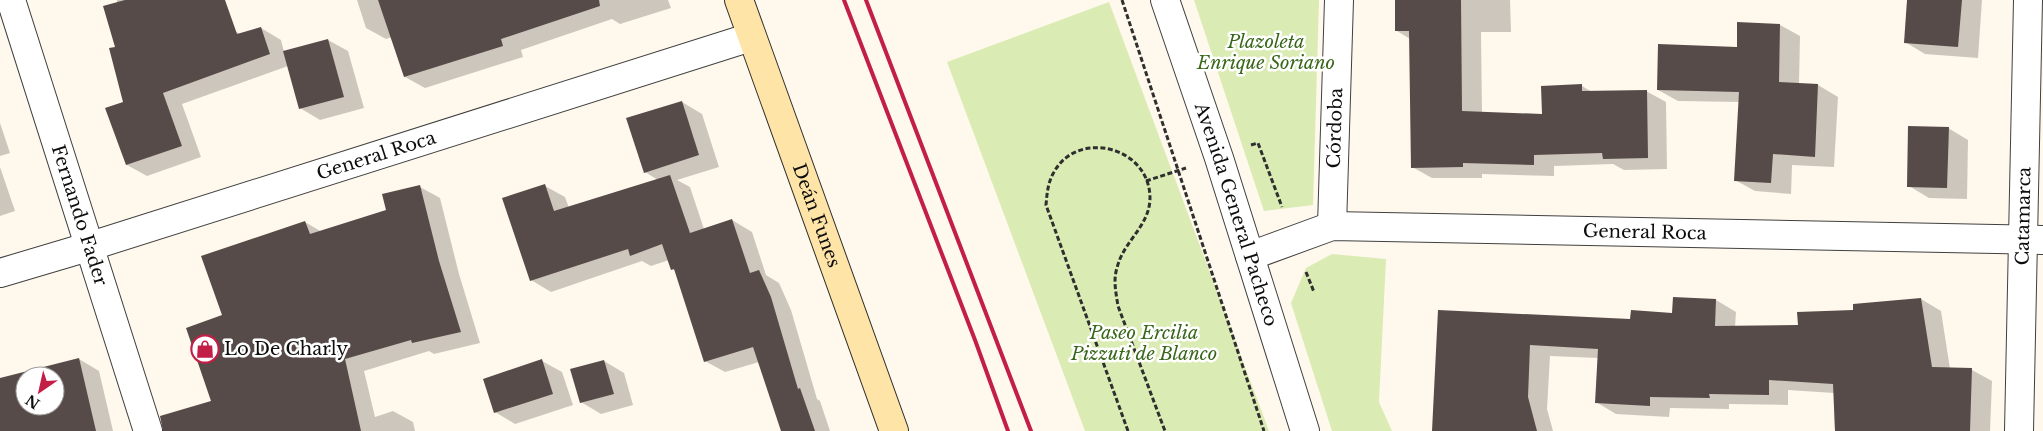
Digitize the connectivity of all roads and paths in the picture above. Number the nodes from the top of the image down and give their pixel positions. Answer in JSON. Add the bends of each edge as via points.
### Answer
{"nodes":[{"id":1,"x":11,"y":0,"type":"edge"},
{"id":2,"x":739,"y":0,"type":"edge"},
{"id":3,"x":1122,"y":0,"type":"edge"},
{"id":4,"x":1165,"y":0,"type":"edge"},
{"id":5,"x":1340,"y":0,"type":"edge"},
{"id":6,"x":2028,"y":0,"type":"edge"},
{"id":7,"x":751,"y":37,"type":"junction"},
{"id":8,"x":1332,"y":226,"type":"junction"},
{"id":9,"x":2033,"y":240,"type":"edge"},
{"id":10,"x":90,"y":246,"type":"junction"},
{"id":11,"x":1250,"y":256,"type":"junction"},
{"id":12,"x":0,"y":273,"type":"edge"},
{"id":13,"x":148,"y":431,"type":"edge"},
{"id":14,"x":894,"y":431,"type":"edge"},
{"id":15,"x":1128,"y":431,"type":"edge"},
{"id":16,"x":1165,"y":431,"type":"edge"},
{"id":17,"x":1264,"y":431,"type":"edge"},
{"id":18,"x":1305,"y":431,"type":"edge"},
{"id":19,"x":2019,"y":431,"type":"edge"}],
"edges":[{"from":1,"to":10,"type":"street","name":"Fernando Fader"},
{"from":2,"to":7,"type":"main road","name":"Deán Funes"},
{"from":3,"to":17,"type":"path"},
{"from":4,"to":11,"type":"street","name":"Avenida General Pacheco"},
{"from":5,"to":8,"type":"street","name":"Córdoba"},
{"from":6,"to":9,"type":"street","name":"Catamarca"},
{"from":7,"to":10,"type":"street","name":"General Roca"},
{"from":7,"to":14,"type":"main road","name":"Deán Funes"},
{"from":8,"to":9,"type":"street","name":"General Roca"},
{"from":8,"to":11,"type":"street","name":"General Roca"},
{"from":9,"to":19,"type":"street","name":"Catamarca"},
{"from":10,"to":12,"type":"street","name":"General Roca"},
{"from":10,"to":13,"type":"street","name":"Fernando Fader"},
{"from":11,"to":18,"type":"street","name":"Avenida General Pacheco"},
{"from":15,"to":16,"type":"path","via":[[1046,205],[1047,187],[1065,158],[1098,146],[1115,150],[1130,159],[1142,172],[1149,188],[1145,220],[1124,250],[1115,286],[1118,306]]}]}
